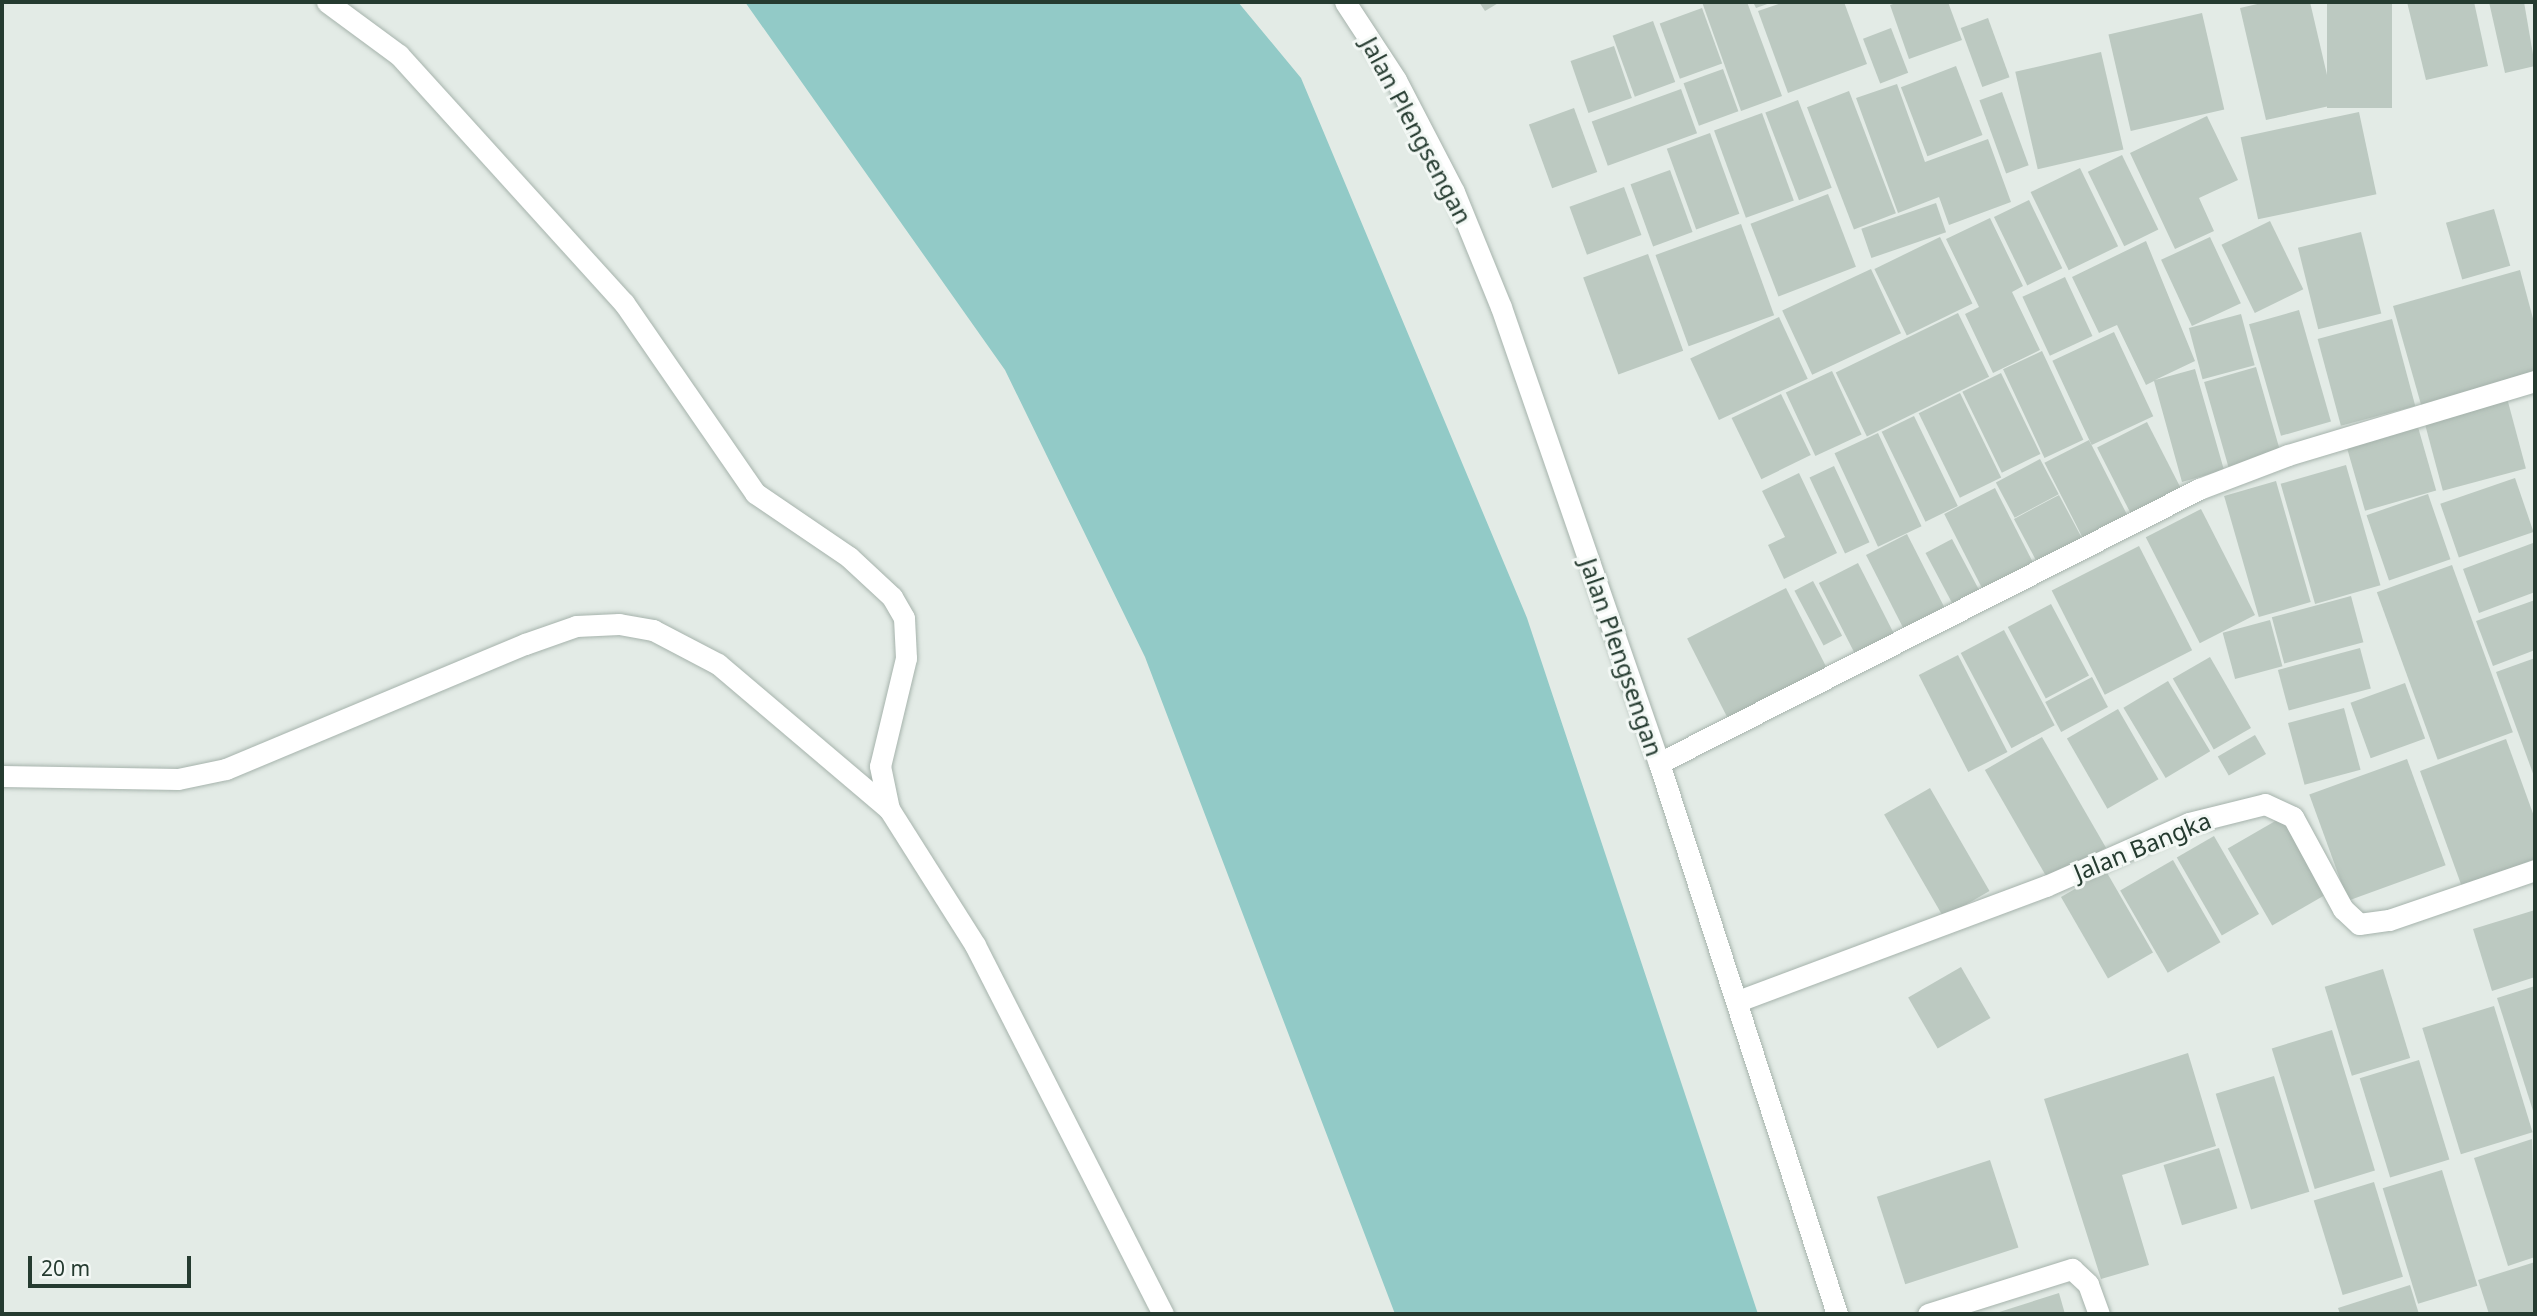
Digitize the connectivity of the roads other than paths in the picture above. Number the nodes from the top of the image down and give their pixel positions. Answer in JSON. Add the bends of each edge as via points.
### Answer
{"nodes":[{"id":1,"x":327,"y":2,"type":"edge"},
{"id":2,"x":1345,"y":2,"type":"edge"},
{"id":3,"x":2535,"y":381,"type":"edge"},
{"id":4,"x":1659,"y":763,"type":"junction"},
{"id":5,"x":2,"y":776,"type":"edge"},
{"id":6,"x":889,"y":809,"type":"junction"},
{"id":7,"x":2535,"y":870,"type":"edge"},
{"id":8,"x":1738,"y":1002,"type":"junction"},
{"id":9,"x":1163,"y":1314,"type":"edge"},
{"id":10,"x":1838,"y":1314,"type":"edge"},
{"id":11,"x":1928,"y":1314,"type":"edge"},
{"id":12,"x":2099,"y":1314,"type":"edge"}],
"edges":[{"from":1,"to":6,"type":"street","via":[[399,55],[624,303],[755,493],[858,563],[892,597],[904,618],[906,658],[880,766]]},
{"from":2,"to":4,"type":"street","name":"Jalan Plengsengan","via":[[1396,80],[1475,243]]},
{"from":3,"to":4,"type":"street","via":[[2288,455],[2199,489]]},
{"from":4,"to":8,"type":"street","name":"Jalan Plengsengan"},
{"from":5,"to":6,"type":"street","via":[[178,779],[226,769],[525,644],[576,626],[619,624],[653,630],[718,664]]},
{"from":6,"to":9,"type":"street","via":[[975,945]]},
{"from":7,"to":8,"type":"street","name":"Jalan Bangka","via":[[2389,920],[2359,924],[2343,909],[2293,817],[2265,804],[2189,823],[2046,886]]},
{"from":8,"to":10,"type":"street","name":"Jalan Plengsengan"},
{"from":11,"to":12,"type":"street","via":[[2072,1269],[2088,1284]]}]}
